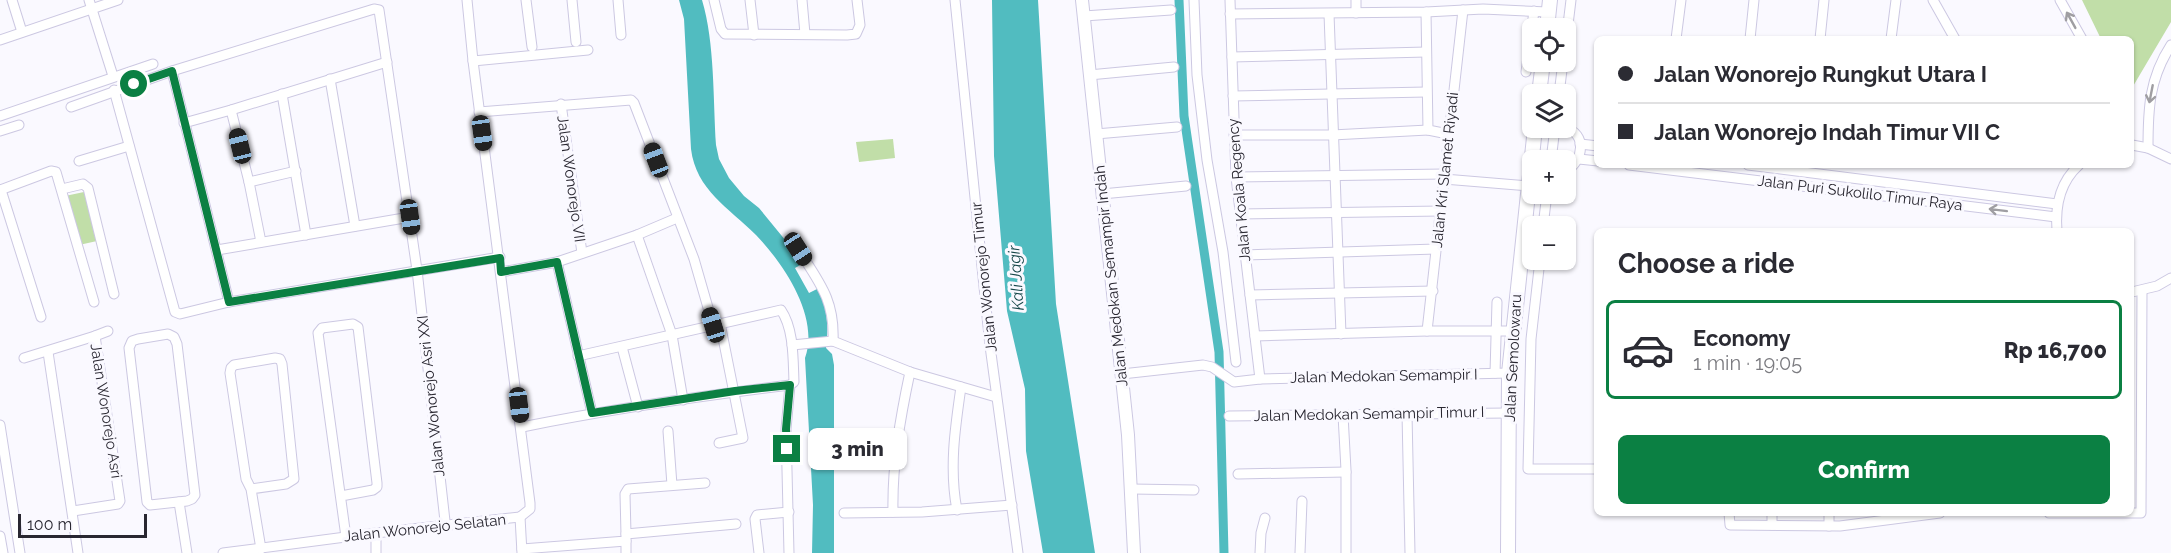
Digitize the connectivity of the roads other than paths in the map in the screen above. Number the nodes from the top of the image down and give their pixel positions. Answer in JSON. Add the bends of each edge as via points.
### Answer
{"nodes":[{"id":1,"x":12,"y":0,"type":"edge"},
{"id":2,"x":118,"y":0,"type":"edge"},
{"id":3,"x":467,"y":0,"type":"edge"},
{"id":4,"x":526,"y":0,"type":"edge"},
{"id":5,"x":572,"y":0,"type":"edge"},
{"id":6,"x":618,"y":0,"type":"edge"},
{"id":7,"x":714,"y":0,"type":"edge"},
{"id":8,"x":750,"y":0,"type":"edge"},
{"id":9,"x":802,"y":0,"type":"edge"},
{"id":10,"x":857,"y":0,"type":"edge"},
{"id":11,"x":955,"y":0,"type":"edge"},
{"id":12,"x":1082,"y":0,"type":"edge"},
{"id":13,"x":1194,"y":0,"type":"edge"},
{"id":14,"x":1230,"y":0,"type":"edge"},
{"id":15,"x":1356,"y":0,"type":"edge"},
{"id":16,"x":1571,"y":0,"type":"edge"},
{"id":17,"x":1681,"y":0,"type":"edge"},
{"id":18,"x":1754,"y":0,"type":"edge"},
{"id":19,"x":1824,"y":0,"type":"edge"},
{"id":20,"x":1896,"y":0,"type":"edge"},
{"id":21,"x":1933,"y":0,"type":"edge"},
{"id":22,"x":2060,"y":0,"type":"edge"},
{"id":23,"x":1483,"y":4,"type":"edge"},
{"id":24,"x":90,"y":5,"type":"edge"},
{"id":25,"x":1549,"y":6,"type":"edge"},
{"id":26,"x":1171,"y":10,"type":"dead end"},
{"id":27,"x":1463,"y":10,"type":"junction"},
{"id":28,"x":1534,"y":11,"type":"junction"},
{"id":29,"x":1426,"y":12,"type":"junction"},
{"id":30,"x":1356,"y":13,"type":"junction"},
{"id":31,"x":1230,"y":14,"type":"junction"},
{"id":32,"x":1329,"y":14,"type":"junction"},
{"id":33,"x":1084,"y":16,"type":"junction"},
{"id":34,"x":1533,"y":18,"type":"edge"},
{"id":35,"x":1569,"y":18,"type":"edge"},
{"id":36,"x":22,"y":32,"type":"junction"},
{"id":37,"x":805,"y":34,"type":"junction"},
{"id":38,"x":621,"y":35,"type":"dead end"},
{"id":39,"x":753,"y":35,"type":"junction"},
{"id":40,"x":1676,"y":36,"type":"edge"},
{"id":41,"x":1750,"y":36,"type":"edge"},
{"id":42,"x":1820,"y":36,"type":"edge"},
{"id":43,"x":1891,"y":36,"type":"edge"},
{"id":44,"x":1953,"y":36,"type":"edge"},
{"id":45,"x":2080,"y":36,"type":"edge"},
{"id":46,"x":0,"y":40,"type":"edge"},
{"id":47,"x":576,"y":42,"type":"dead end"},
{"id":48,"x":2171,"y":45,"type":"edge"},
{"id":49,"x":532,"y":46,"type":"dead end"},
{"id":50,"x":588,"y":50,"type":"dead end"},
{"id":51,"x":1426,"y":52,"type":"junction"},
{"id":52,"x":1331,"y":56,"type":"junction"},
{"id":53,"x":1232,"y":57,"type":"junction"},
{"id":54,"x":473,"y":61,"type":"junction"},
{"id":55,"x":387,"y":62,"type":"junction"},
{"id":56,"x":153,"y":64,"type":"dead end"},
{"id":57,"x":1174,"y":67,"type":"dead end"},
{"id":58,"x":172,"y":71,"type":"junction"},
{"id":59,"x":112,"y":74,"type":"junction"},
{"id":60,"x":1089,"y":75,"type":"junction"},
{"id":61,"x":330,"y":79,"type":"junction"},
{"id":62,"x":114,"y":90,"type":"junction"},
{"id":63,"x":1426,"y":92,"type":"junction"},
{"id":64,"x":282,"y":94,"type":"junction"},
{"id":65,"x":1332,"y":95,"type":"junction"},
{"id":66,"x":1233,"y":96,"type":"junction"},
{"id":67,"x":561,"y":104,"type":"junction"},
{"id":68,"x":71,"y":107,"type":"dead end"},
{"id":69,"x":231,"y":111,"type":"junction"},
{"id":70,"x":479,"y":112,"type":"junction"},
{"id":71,"x":0,"y":116,"type":"edge"},
{"id":72,"x":184,"y":123,"type":"junction"},
{"id":73,"x":19,"y":125,"type":"dead end"},
{"id":74,"x":1177,"y":127,"type":"dead end"},
{"id":75,"x":1428,"y":130,"type":"junction"},
{"id":76,"x":0,"y":131,"type":"edge"},
{"id":77,"x":1096,"y":134,"type":"junction"},
{"id":78,"x":1448,"y":134,"type":"junction"},
{"id":79,"x":1234,"y":135,"type":"junction"},
{"id":80,"x":1332,"y":135,"type":"junction"},
{"id":81,"x":1576,"y":135,"type":"edge"},
{"id":82,"x":1580,"y":144,"type":"junction"},
{"id":83,"x":2134,"y":145,"type":"edge"},
{"id":84,"x":129,"y":146,"type":"junction"},
{"id":85,"x":1594,"y":146,"type":"edge"},
{"id":86,"x":2148,"y":148,"type":"junction"},
{"id":87,"x":1579,"y":159,"type":"junction"},
{"id":88,"x":2171,"y":159,"type":"edge"},
{"id":89,"x":80,"y":161,"type":"dead end"},
{"id":90,"x":1594,"y":161,"type":"edge"},
{"id":91,"x":1576,"y":164,"type":"edge"},
{"id":92,"x":1653,"y":168,"type":"edge"},
{"id":93,"x":1774,"y":168,"type":"edge"},
{"id":94,"x":2076,"y":168,"type":"edge"},
{"id":95,"x":296,"y":171,"type":"junction"},
{"id":96,"x":1800,"y":171,"type":"junction"},
{"id":97,"x":1335,"y":174,"type":"junction"},
{"id":98,"x":1444,"y":176,"type":"junction"},
{"id":99,"x":1236,"y":177,"type":"junction"},
{"id":100,"x":249,"y":182,"type":"junction"},
{"id":101,"x":1522,"y":185,"type":"edge"},
{"id":102,"x":1186,"y":186,"type":"dead end"},
{"id":103,"x":1797,"y":186,"type":"junction"},
{"id":104,"x":62,"y":189,"type":"junction"},
{"id":105,"x":0,"y":190,"type":"edge"},
{"id":106,"x":1102,"y":194,"type":"junction"},
{"id":107,"x":1526,"y":204,"type":"edge"},
{"id":108,"x":2057,"y":204,"type":"junction"},
{"id":109,"x":1441,"y":211,"type":"junction"},
{"id":110,"x":1336,"y":213,"type":"junction"},
{"id":111,"x":1240,"y":214,"type":"junction"},
{"id":112,"x":410,"y":217,"type":"junction"},
{"id":113,"x":2056,"y":217,"type":"junction"},
{"id":114,"x":677,"y":218,"type":"junction"},
{"id":115,"x":355,"y":226,"type":"junction"},
{"id":116,"x":2057,"y":228,"type":"edge"},
{"id":117,"x":306,"y":235,"type":"junction"},
{"id":118,"x":637,"y":235,"type":"junction"},
{"id":119,"x":261,"y":242,"type":"junction"},
{"id":120,"x":798,"y":249,"type":"dead end"},
{"id":121,"x":1436,"y":249,"type":"junction"},
{"id":122,"x":217,"y":250,"type":"junction"},
{"id":123,"x":582,"y":253,"type":"junction"},
{"id":124,"x":1336,"y":253,"type":"junction"},
{"id":125,"x":1244,"y":255,"type":"junction"},
{"id":126,"x":500,"y":258,"type":"junction"},
{"id":127,"x":557,"y":262,"type":"junction"},
{"id":128,"x":417,"y":270,"type":"junction"},
{"id":129,"x":1539,"y":270,"type":"edge"},
{"id":130,"x":501,"y":272,"type":"junction"},
{"id":131,"x":2171,"y":279,"type":"edge"},
{"id":132,"x":1433,"y":291,"type":"junction"},
{"id":133,"x":2142,"y":291,"type":"junction"},
{"id":134,"x":2134,"y":292,"type":"edge"},
{"id":135,"x":114,"y":294,"type":"dead end"},
{"id":136,"x":1339,"y":294,"type":"junction"},
{"id":137,"x":1250,"y":295,"type":"junction"},
{"id":138,"x":94,"y":302,"type":"dead end"},
{"id":139,"x":229,"y":302,"type":"junction"},
{"id":140,"x":1497,"y":302,"type":"dead end"},
{"id":141,"x":41,"y":318,"type":"dead end"},
{"id":142,"x":717,"y":324,"type":"junction"},
{"id":143,"x":1496,"y":330,"type":"junction"},
{"id":144,"x":1512,"y":330,"type":"junction"},
{"id":145,"x":108,"y":331,"type":"dead end"},
{"id":146,"x":1427,"y":331,"type":"junction"},
{"id":147,"x":1341,"y":334,"type":"junction"},
{"id":148,"x":672,"y":335,"type":"junction"},
{"id":149,"x":95,"y":336,"type":"junction"},
{"id":150,"x":1255,"y":336,"type":"junction"},
{"id":151,"x":830,"y":341,"type":"junction"},
{"id":152,"x":792,"y":345,"type":"junction"},
{"id":153,"x":622,"y":347,"type":"junction"},
{"id":154,"x":48,"y":352,"type":"junction"},
{"id":155,"x":578,"y":356,"type":"junction"},
{"id":156,"x":24,"y":358,"type":"dead end"},
{"id":157,"x":1236,"y":362,"type":"dead end"},
{"id":158,"x":910,"y":372,"type":"junction"},
{"id":159,"x":1502,"y":373,"type":"junction"},
{"id":160,"x":1122,"y":374,"type":"junction"},
{"id":161,"x":2137,"y":377,"type":"edge"},
{"id":162,"x":1260,"y":379,"type":"junction"},
{"id":163,"x":791,"y":385,"type":"junction"},
{"id":164,"x":961,"y":387,"type":"junction"},
{"id":165,"x":735,"y":391,"type":"junction"},
{"id":166,"x":996,"y":397,"type":"junction"},
{"id":167,"x":683,"y":400,"type":"junction"},
{"id":168,"x":638,"y":407,"type":"junction"},
{"id":169,"x":1508,"y":412,"type":"junction"},
{"id":170,"x":592,"y":413,"type":"junction"},
{"id":171,"x":1407,"y":414,"type":"junction"},
{"id":172,"x":1343,"y":415,"type":"junction"},
{"id":173,"x":1229,"y":416,"type":"dead end"},
{"id":174,"x":0,"y":425,"type":"edge"},
{"id":175,"x":522,"y":427,"type":"junction"},
{"id":176,"x":668,"y":430,"type":"dead end"},
{"id":177,"x":719,"y":443,"type":"dead end"},
{"id":178,"x":841,"y":445,"type":"dead end"},
{"id":179,"x":895,"y":456,"type":"junction"},
{"id":180,"x":1594,"y":469,"type":"edge"},
{"id":181,"x":1346,"y":472,"type":"junction"},
{"id":182,"x":1239,"y":474,"type":"dead end"},
{"id":183,"x":4,"y":475,"type":"edge"},
{"id":184,"x":705,"y":483,"type":"dead end"},
{"id":185,"x":672,"y":485,"type":"junction"},
{"id":186,"x":251,"y":489,"type":"junction"},
{"id":187,"x":1132,"y":489,"type":"junction"},
{"id":188,"x":1194,"y":490,"type":"dead end"},
{"id":189,"x":341,"y":496,"type":"junction"},
{"id":190,"x":1302,"y":501,"type":"dead end"},
{"id":191,"x":179,"y":502,"type":"junction"},
{"id":192,"x":1012,"y":505,"type":"junction"},
{"id":193,"x":957,"y":510,"type":"junction"},
{"id":194,"x":74,"y":511,"type":"junction"},
{"id":195,"x":789,"y":512,"type":"junction"},
{"id":196,"x":893,"y":512,"type":"junction"},
{"id":197,"x":844,"y":513,"type":"dead end"},
{"id":198,"x":2134,"y":513,"type":"edge"},
{"id":199,"x":1730,"y":516,"type":"edge"},
{"id":200,"x":1772,"y":516,"type":"edge"},
{"id":201,"x":1829,"y":516,"type":"edge"},
{"id":202,"x":1885,"y":517,"type":"edge"},
{"id":203,"x":520,"y":518,"type":"junction"},
{"id":204,"x":1265,"y":518,"type":"dead end"},
{"id":205,"x":445,"y":521,"type":"dead end"},
{"id":206,"x":736,"y":524,"type":"dead end"},
{"id":207,"x":1772,"y":525,"type":"junction"},
{"id":208,"x":1829,"y":526,"type":"junction"},
{"id":209,"x":376,"y":533,"type":"junction"},
{"id":210,"x":0,"y":536,"type":"edge"},
{"id":211,"x":346,"y":537,"type":"junction"},
{"id":212,"x":626,"y":537,"type":"junction"},
{"id":213,"x":261,"y":549,"type":"junction"},
{"id":214,"x":580,"y":549,"type":"edge"},
{"id":215,"x":276,"y":550,"type":"edge"},
{"id":216,"x":522,"y":551,"type":"edge"},
{"id":217,"x":3,"y":553,"type":"edge"},
{"id":218,"x":20,"y":553,"type":"edge"},
{"id":219,"x":78,"y":553,"type":"edge"},
{"id":220,"x":187,"y":553,"type":"edge"},
{"id":221,"x":223,"y":553,"type":"edge"},
{"id":222,"x":375,"y":553,"type":"edge"},
{"id":223,"x":626,"y":553,"type":"edge"},
{"id":224,"x":759,"y":553,"type":"edge"},
{"id":225,"x":789,"y":553,"type":"edge"},
{"id":226,"x":1018,"y":553,"type":"edge"},
{"id":227,"x":1134,"y":553,"type":"edge"},
{"id":228,"x":1260,"y":553,"type":"edge"},
{"id":229,"x":1300,"y":553,"type":"edge"},
{"id":230,"x":1346,"y":553,"type":"edge"},
{"id":231,"x":1410,"y":553,"type":"edge"},
{"id":232,"x":1508,"y":553,"type":"edge"}],
"edges":[{"from":1,"to":36,"type":"street"},
{"from":2,"to":24,"type":"street"},
{"from":3,"to":54,"type":"street"},
{"from":4,"to":49,"type":"street"},
{"from":5,"to":47,"type":"street"},
{"from":6,"to":38,"type":"street"},
{"from":7,"to":39,"type":"street","via":[[725,34]]},
{"from":8,"to":39,"type":"street"},
{"from":9,"to":37,"type":"street"},
{"from":10,"to":37,"type":"street","via":[[860,25],[856,33]]},
{"from":11,"to":166,"type":"street","name":"Jalan Wonorejo Timur"},
{"from":12,"to":33,"type":"street","name":"Jalan Medokan Semampir Indah"},
{"from":13,"to":157,"type":"street","via":[[1198,85]]},
{"from":14,"to":31,"type":"street","name":"Jalan Koala Regency"},
{"from":15,"to":30,"type":"street"},
{"from":16,"to":35,"type":"street"},
{"from":17,"to":40,"type":"street"},
{"from":18,"to":41,"type":"street"},
{"from":19,"to":42,"type":"street"},
{"from":20,"to":43,"type":"street"},
{"from":21,"to":44,"type":"street"},
{"from":45,"to":22,"type":"street","one_way":true},
{"from":23,"to":27,"type":"street"},
{"from":23,"to":28,"type":"street"},
{"from":24,"to":36,"type":"street"},
{"from":24,"to":59,"type":"street"},
{"from":25,"to":28,"type":"street"},
{"from":26,"to":33,"type":"street"},
{"from":27,"to":29,"type":"street"},
{"from":27,"to":78,"type":"street","name":"Jalan Kri Slamet Riyadi"},
{"from":28,"to":34,"type":"street"},
{"from":29,"to":30,"type":"street"},
{"from":29,"to":51,"type":"street"},
{"from":30,"to":32,"type":"street"},
{"from":31,"to":32,"type":"street"},
{"from":31,"to":53,"type":"street","name":"Jalan Koala Regency"},
{"from":32,"to":52,"type":"street"},
{"from":33,"to":60,"type":"street","name":"Jalan Medokan Semampir Indah"},
{"from":36,"to":46,"type":"street"},
{"from":37,"to":39,"type":"street"},
{"from":48,"to":86,"type":"street","one_way":true,"via":[[2153,81]]},
{"from":50,"to":54,"type":"street"},
{"from":51,"to":52,"type":"street"},
{"from":51,"to":63,"type":"street"},
{"from":52,"to":53,"type":"street"},
{"from":52,"to":65,"type":"street"},
{"from":53,"to":66,"type":"street","name":"Jalan Koala Regency"},
{"from":54,"to":70,"type":"street"},
{"from":55,"to":58,"type":"street","name":"Jalan Wonorejo Asri XXI","via":[[381,13],[374,9]]},
{"from":55,"to":61,"type":"street"},
{"from":55,"to":112,"type":"street","name":"Jalan Wonorejo Asri XXI"},
{"from":56,"to":59,"type":"street"},
{"from":57,"to":60,"type":"street"},
{"from":58,"to":62,"type":"street"},
{"from":58,"to":72,"type":"street"},
{"from":59,"to":71,"type":"street"},
{"from":60,"to":77,"type":"street","name":"Jalan Medokan Semampir Indah"},
{"from":61,"to":64,"type":"street"},
{"from":61,"to":115,"type":"street"},
{"from":62,"to":68,"type":"street"},
{"from":62,"to":84,"type":"street"},
{"from":63,"to":65,"type":"street"},
{"from":63,"to":75,"type":"street"},
{"from":64,"to":69,"type":"street"},
{"from":64,"to":95,"type":"street"},
{"from":65,"to":66,"type":"street"},
{"from":65,"to":80,"type":"street"},
{"from":66,"to":79,"type":"street","name":"Jalan Koala Regency"},
{"from":67,"to":70,"type":"street"},
{"from":67,"to":114,"type":"street","via":[[627,100],[634,103]]},
{"from":67,"to":123,"type":"street","name":"Jalan Wonorejo VII"},
{"from":69,"to":72,"type":"street"},
{"from":69,"to":100,"type":"street"},
{"from":70,"to":126,"type":"street"},
{"from":72,"to":122,"type":"street"},
{"from":73,"to":76,"type":"street"},
{"from":74,"to":77,"type":"street"},
{"from":75,"to":78,"type":"street"},
{"from":75,"to":80,"type":"street"},
{"from":77,"to":106,"type":"street","name":"Jalan Medokan Semampir Indah"},
{"from":78,"to":98,"type":"street","name":"Jalan Kri Slamet Riyadi"},
{"from":79,"to":80,"type":"street"},
{"from":79,"to":99,"type":"street","name":"Jalan Koala Regency"},
{"from":80,"to":97,"type":"street"},
{"from":81,"to":82,"type":"street"},
{"from":82,"to":85,"type":"street"},
{"from":82,"to":87,"type":"street"},
{"from":83,"to":86,"type":"street"},
{"from":84,"to":89,"type":"street"},
{"from":84,"to":139,"type":"street","via":[[175,312]]},
{"from":86,"to":88,"type":"street"},
{"from":87,"to":90,"type":"street"},
{"from":87,"to":91,"type":"street"},
{"from":92,"to":103,"type":"street","name":"Jalan Puri Sukolilo Timur Raya"},
{"from":93,"to":96,"type":"street","name":"Jalan Puri Sukolilo Timur Raya"},
{"from":94,"to":108,"type":"street","via":[[2067,179]]},
{"from":95,"to":100,"type":"street"},
{"from":95,"to":117,"type":"street"},
{"from":96,"to":103,"type":"street"},
{"from":96,"to":108,"type":"street","name":"Jalan Puri Sukolilo Timur Raya"},
{"from":97,"to":98,"type":"street"},
{"from":97,"to":99,"type":"street"},
{"from":97,"to":110,"type":"street"},
{"from":98,"to":101,"type":"street"},
{"from":98,"to":109,"type":"street","name":"Jalan Kri Slamet Riyadi"},
{"from":99,"to":111,"type":"street","name":"Jalan Koala Regency"},
{"from":100,"to":119,"type":"street"},
{"from":102,"to":106,"type":"street"},
{"from":113,"to":103,"type":"street","name":"Jalan Puri Sukolilo Timur Raya","one_way":true},
{"from":104,"to":105,"type":"street","via":[[58,175],[51,171]]},
{"from":104,"to":135,"type":"street","via":[[83,184],[88,188]]},
{"from":104,"to":138,"type":"street"},
{"from":105,"to":141,"type":"street"},
{"from":106,"to":160,"type":"street","name":"Jalan Medokan Semampir Indah"},
{"from":107,"to":144,"type":"main road","name":"Jalan Semolowaru"},
{"from":108,"to":113,"type":"street"},
{"from":109,"to":110,"type":"street"},
{"from":109,"to":121,"type":"street","name":"Jalan Kri Slamet Riyadi"},
{"from":110,"to":111,"type":"street"},
{"from":110,"to":124,"type":"street"},
{"from":111,"to":125,"type":"street","name":"Jalan Koala Regency"},
{"from":112,"to":115,"type":"street"},
{"from":112,"to":128,"type":"street","name":"Jalan Wonorejo Asri XXI"},
{"from":113,"to":116,"type":"street"},
{"from":114,"to":118,"type":"street","name":"Jalan Wonorejo VII"},
{"from":114,"to":142,"type":"street"},
{"from":115,"to":117,"type":"street"},
{"from":117,"to":119,"type":"street"},
{"from":118,"to":123,"type":"street","name":"Jalan Wonorejo VII"},
{"from":118,"to":148,"type":"street"},
{"from":119,"to":122,"type":"street"},
{"from":120,"to":151,"type":"street","via":[[824,290],[832,311]]},
{"from":121,"to":124,"type":"street"},
{"from":121,"to":132,"type":"street","name":"Jalan Kri Slamet Riyadi"},
{"from":122,"to":139,"type":"street"},
{"from":123,"to":127,"type":"street","name":"Jalan Wonorejo VII"},
{"from":124,"to":125,"type":"street"},
{"from":124,"to":136,"type":"street"},
{"from":125,"to":137,"type":"street","name":"Jalan Koala Regency"},
{"from":126,"to":128,"type":"street"},
{"from":126,"to":130,"type":"street"},
{"from":127,"to":130,"type":"street","name":"Jalan Wonorejo VII"},
{"from":127,"to":155,"type":"street"},
{"from":128,"to":139,"type":"street"},
{"from":128,"to":205,"type":"street","name":"Jalan Wonorejo Asri XXI"},
{"from":129,"to":180,"type":"street","via":[[1531,339],[1528,469]]},
{"from":130,"to":175,"type":"street"},
{"from":131,"to":133,"type":"street"},
{"from":132,"to":136,"type":"street"},
{"from":132,"to":146,"type":"street","name":"Jalan Kri Slamet Riyadi"},
{"from":133,"to":134,"type":"street"},
{"from":133,"to":161,"type":"street"},
{"from":136,"to":137,"type":"street"},
{"from":136,"to":147,"type":"street"},
{"from":137,"to":150,"type":"street","name":"Jalan Koala Regency"},
{"from":140,"to":143,"type":"street"},
{"from":142,"to":148,"type":"street"},
{"from":142,"to":152,"type":"street","via":[[781,310]]},
{"from":142,"to":165,"type":"street"},
{"from":143,"to":144,"type":"street"},
{"from":143,"to":146,"type":"street"},
{"from":143,"to":159,"type":"street"},
{"from":144,"to":159,"type":"main road","name":"Jalan Semolowaru"},
{"from":145,"to":149,"type":"street"},
{"from":146,"to":147,"type":"street"},
{"from":147,"to":150,"type":"street"},
{"from":148,"to":153,"type":"street"},
{"from":148,"to":167,"type":"street"},
{"from":149,"to":154,"type":"street","name":"Jalan Wonorejo Asri"},
{"from":149,"to":194,"type":"street","name":"Jalan Wonorejo Asri","via":[[120,501]]},
{"from":150,"to":162,"type":"street","name":"Jalan Koala Regency"},
{"from":151,"to":152,"type":"street"},
{"from":151,"to":158,"type":"street"},
{"from":152,"to":163,"type":"street"},
{"from":153,"to":155,"type":"street"},
{"from":153,"to":168,"type":"street"},
{"from":154,"to":156,"type":"street","name":"Jalan Wonorejo Asri"},
{"from":154,"to":194,"type":"street"},
{"from":155,"to":170,"type":"street"},
{"from":158,"to":164,"type":"street"},
{"from":158,"to":179,"type":"street"},
{"from":159,"to":162,"type":"street","name":"Jalan Medokan Semampir I"},
{"from":159,"to":169,"type":"main road","name":"Jalan Semolowaru"},
{"from":160,"to":162,"type":"street","name":"Jalan Medokan Semampir I","via":[[1203,365],[1229,380]]},
{"from":160,"to":187,"type":"street","name":"Jalan Medokan Semampir Indah"},
{"from":161,"to":198,"type":"street","via":[[2141,513]]},
{"from":163,"to":165,"type":"street"},
{"from":163,"to":195,"type":"street","via":[[786,429]]},
{"from":164,"to":166,"type":"street"},
{"from":164,"to":193,"type":"street","via":[[953,458]]},
{"from":165,"to":167,"type":"street"},
{"from":165,"to":177,"type":"street","via":[[743,438]]},
{"from":166,"to":192,"type":"street","name":"Jalan Wonorejo Timur"},
{"from":167,"to":168,"type":"street"},
{"from":168,"to":170,"type":"street"},
{"from":169,"to":171,"type":"street","name":"Jalan Medokan Semampir Timur I"},
{"from":169,"to":232,"type":"main road","name":"Jalan Semolowaru"},
{"from":170,"to":175,"type":"street"},
{"from":171,"to":172,"type":"street","name":"Jalan Medokan Semampir Timur I"},
{"from":171,"to":231,"type":"street"},
{"from":172,"to":173,"type":"street","name":"Jalan Medokan Semampir Timur I"},
{"from":172,"to":181,"type":"street"},
{"from":174,"to":183,"type":"street"},
{"from":175,"to":203,"type":"street","via":[[530,509]]},
{"from":176,"to":185,"type":"street"},
{"from":178,"to":179,"type":"street"},
{"from":179,"to":196,"type":"street"},
{"from":181,"to":182,"type":"street"},
{"from":181,"to":230,"type":"street"},
{"from":183,"to":218,"type":"street"},
{"from":184,"to":185,"type":"street"},
{"from":185,"to":212,"type":"street","via":[[628,489]]},
{"from":186,"to":186,"type":"street","via":[[246,479],[231,368],[280,359],[294,479],[286,484]]},
{"from":186,"to":213,"type":"street"},
{"from":187,"to":188,"type":"street"},
{"from":187,"to":227,"type":"street","name":"Jalan Medokan Semampir Indah"},
{"from":189,"to":189,"type":"street","via":[[318,333],[322,328],[353,324],[358,327],[378,483],[373,490]]},
{"from":189,"to":211,"type":"street"},
{"from":190,"to":229,"type":"street"},
{"from":191,"to":191,"type":"street","via":[[147,502],[129,348],[132,341],[168,334],[177,344],[195,495]]},
{"from":191,"to":220,"type":"street"},
{"from":192,"to":193,"type":"street"},
{"from":192,"to":226,"type":"street","name":"Jalan Wonorejo Timur"},
{"from":193,"to":196,"type":"street"},
{"from":194,"to":219,"type":"street"},
{"from":195,"to":224,"type":"street","via":[[757,515]]},
{"from":195,"to":225,"type":"street"},
{"from":196,"to":197,"type":"street"},
{"from":199,"to":207,"type":"street","via":[[1730,525]]},
{"from":200,"to":207,"type":"street"},
{"from":201,"to":208,"type":"street"},
{"from":202,"to":208,"type":"street"},
{"from":203,"to":209,"type":"street","name":"Jalan Wonorejo Selatan"},
{"from":203,"to":216,"type":"street"},
{"from":204,"to":228,"type":"street"},
{"from":206,"to":212,"type":"street"},
{"from":207,"to":208,"type":"street"},
{"from":209,"to":211,"type":"street","name":"Jalan Wonorejo Selatan"},
{"from":209,"to":222,"type":"street"},
{"from":210,"to":217,"type":"street"},
{"from":211,"to":215,"type":"street","name":"Jalan Wonorejo Selatan"},
{"from":212,"to":214,"type":"street"},
{"from":212,"to":223,"type":"street"},
{"from":213,"to":215,"type":"street","name":"Jalan Wonorejo Selatan"},
{"from":213,"to":221,"type":"street","name":"Jalan Wonorejo Selatan"},
{"from":214,"to":216,"type":"street"}]}
